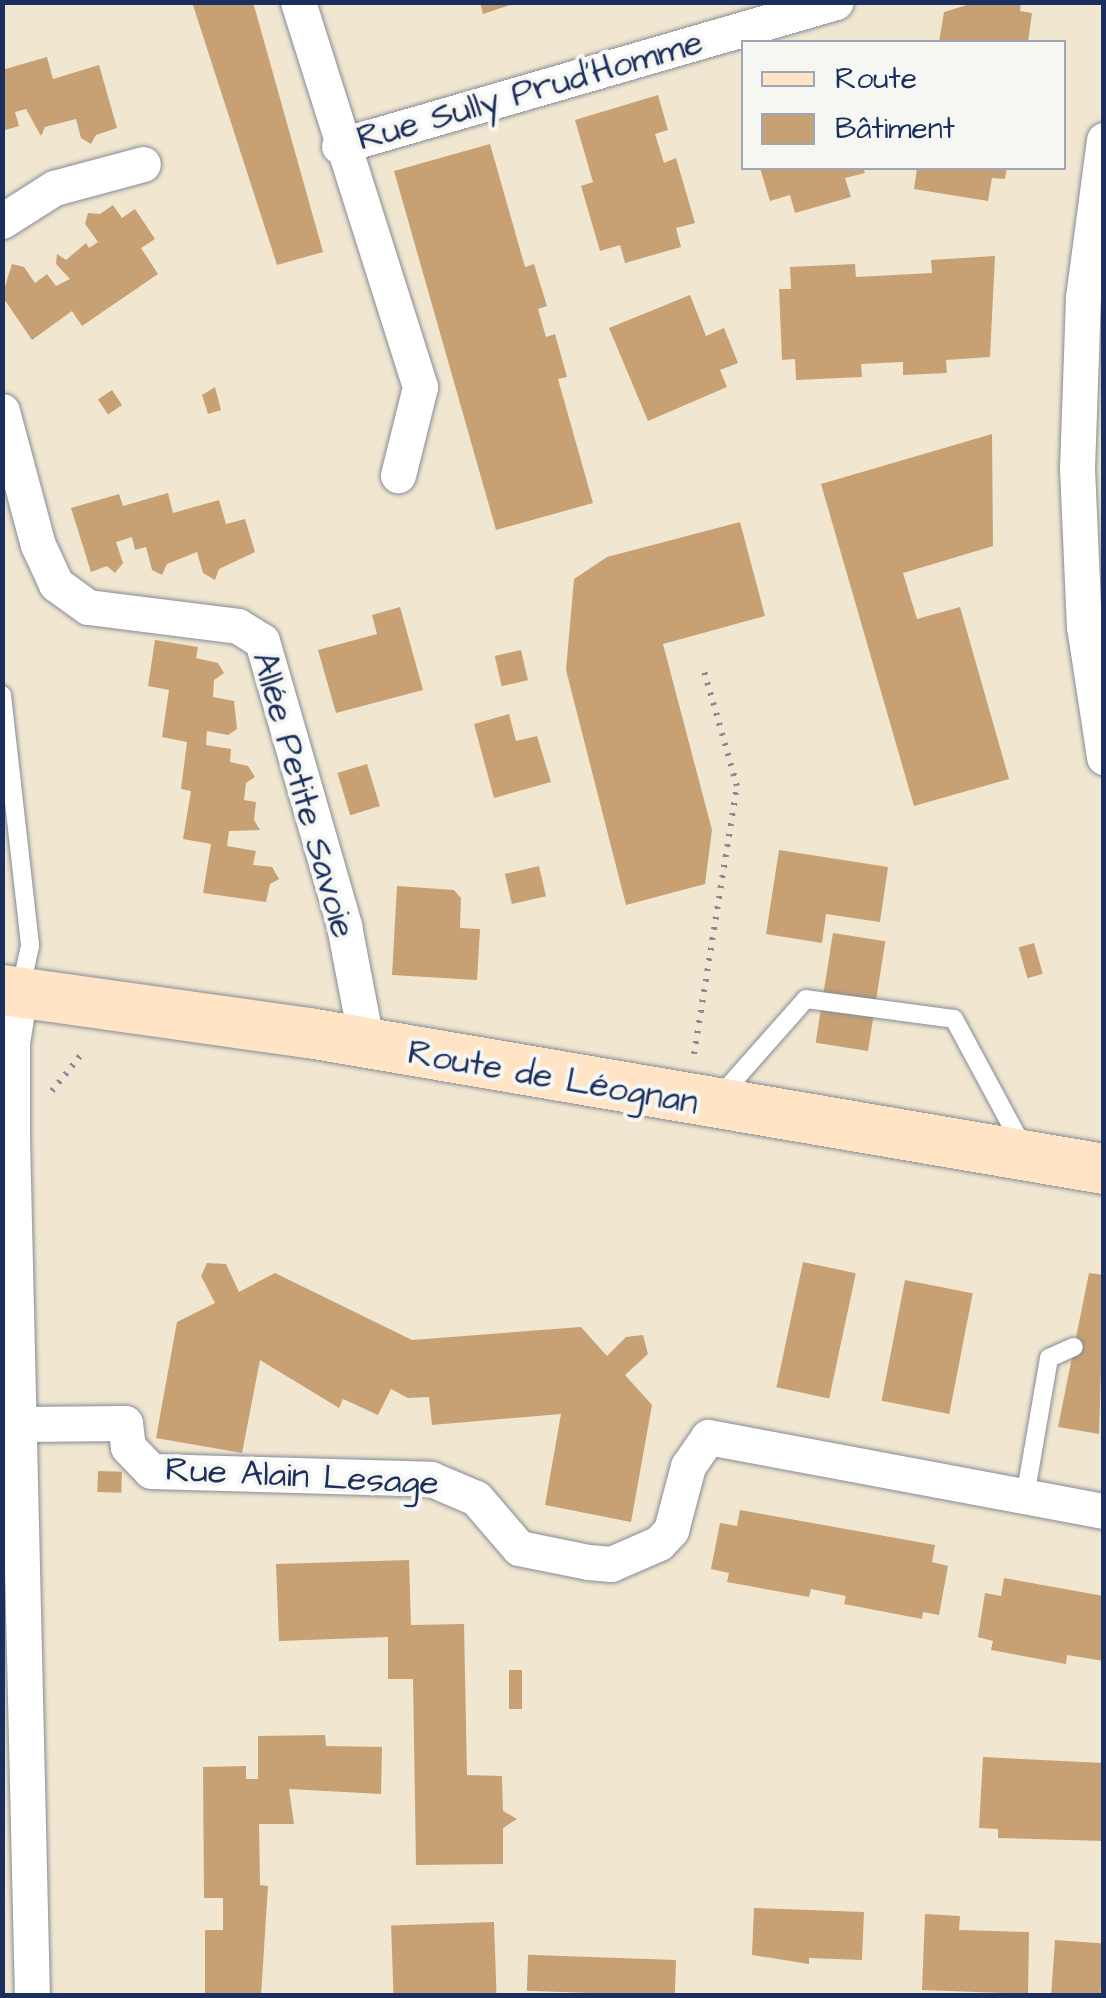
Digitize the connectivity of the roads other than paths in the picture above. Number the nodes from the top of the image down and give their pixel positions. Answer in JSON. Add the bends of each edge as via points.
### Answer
{"nodes":[{"id":1,"x":298,"y":2,"type":"edge"},
{"id":2,"x":836,"y":2,"type":"edge"},
{"id":3,"x":1104,"y":140,"type":"edge"},
{"id":4,"x":339,"y":146,"type":"junction"},
{"id":5,"x":142,"y":164,"type":"dead end"},
{"id":6,"x":2,"y":221,"type":"edge"},
{"id":7,"x":2,"y":412,"type":"edge"},
{"id":8,"x":398,"y":475,"type":"dead end"},
{"id":9,"x":2,"y":696,"type":"edge"},
{"id":10,"x":1104,"y":757,"type":"edge"},
{"id":11,"x":11,"y":991,"type":"edge"},
{"id":12,"x":367,"y":1044,"type":"junction"},
{"id":13,"x":691,"y":1103,"type":"junction"},
{"id":14,"x":1028,"y":1157,"type":"junction"},
{"id":15,"x":1104,"y":1169,"type":"edge"},
{"id":16,"x":1074,"y":1348,"type":"dead end"},
{"id":17,"x":22,"y":1424,"type":"junction"},
{"id":18,"x":1025,"y":1497,"type":"junction"},
{"id":19,"x":1104,"y":1511,"type":"edge"},
{"id":20,"x":32,"y":1996,"type":"edge"}],
"edges":[{"from":1,"to":4,"type":"street","name":"Rue Sully Prud'Homme"},
{"from":2,"to":4,"type":"street","name":"Rue Sully Prud'Homme"},
{"from":3,"to":10,"type":"street","via":[[1083,297],[1077,468],[1084,626]]},
{"from":4,"to":8,"type":"street","name":"Rue Sully Prud'Homme","via":[[380,245],[420,387]]},
{"from":5,"to":6,"type":"street","via":[[54,188]]},
{"from":7,"to":12,"type":"street","name":"Allée Petite Savoie","via":[[38,545],[56,584],[88,607],[238,626],[262,641],[344,926]]},
{"from":9,"to":11,"type":"lane","via":[[30,946]]},
{"from":11,"to":12,"type":"main road","name":"Route de Léognan"},
{"from":11,"to":17,"type":"street"},
{"from":12,"to":13,"type":"main road","name":"Route de Léognan"},
{"from":13,"to":14,"type":"main road","name":"Route de Léognan"},
{"from":13,"to":14,"type":"lane","via":[[806,999],[954,1019]]},
{"from":14,"to":15,"type":"main road","name":"Route de Léognan"},
{"from":16,"to":18,"type":"lane","via":[[1049,1358]]},
{"from":17,"to":18,"type":"street","name":"Rue Alain Lesage","via":[[125,1423],[128,1447],[151,1471],[431,1479],[476,1498],[518,1548],[611,1564],[659,1544],[672,1530],[688,1466],[708,1437]]},
{"from":17,"to":20,"type":"street"},
{"from":18,"to":19,"type":"street","name":"Rue Alain Lesage"}]}
